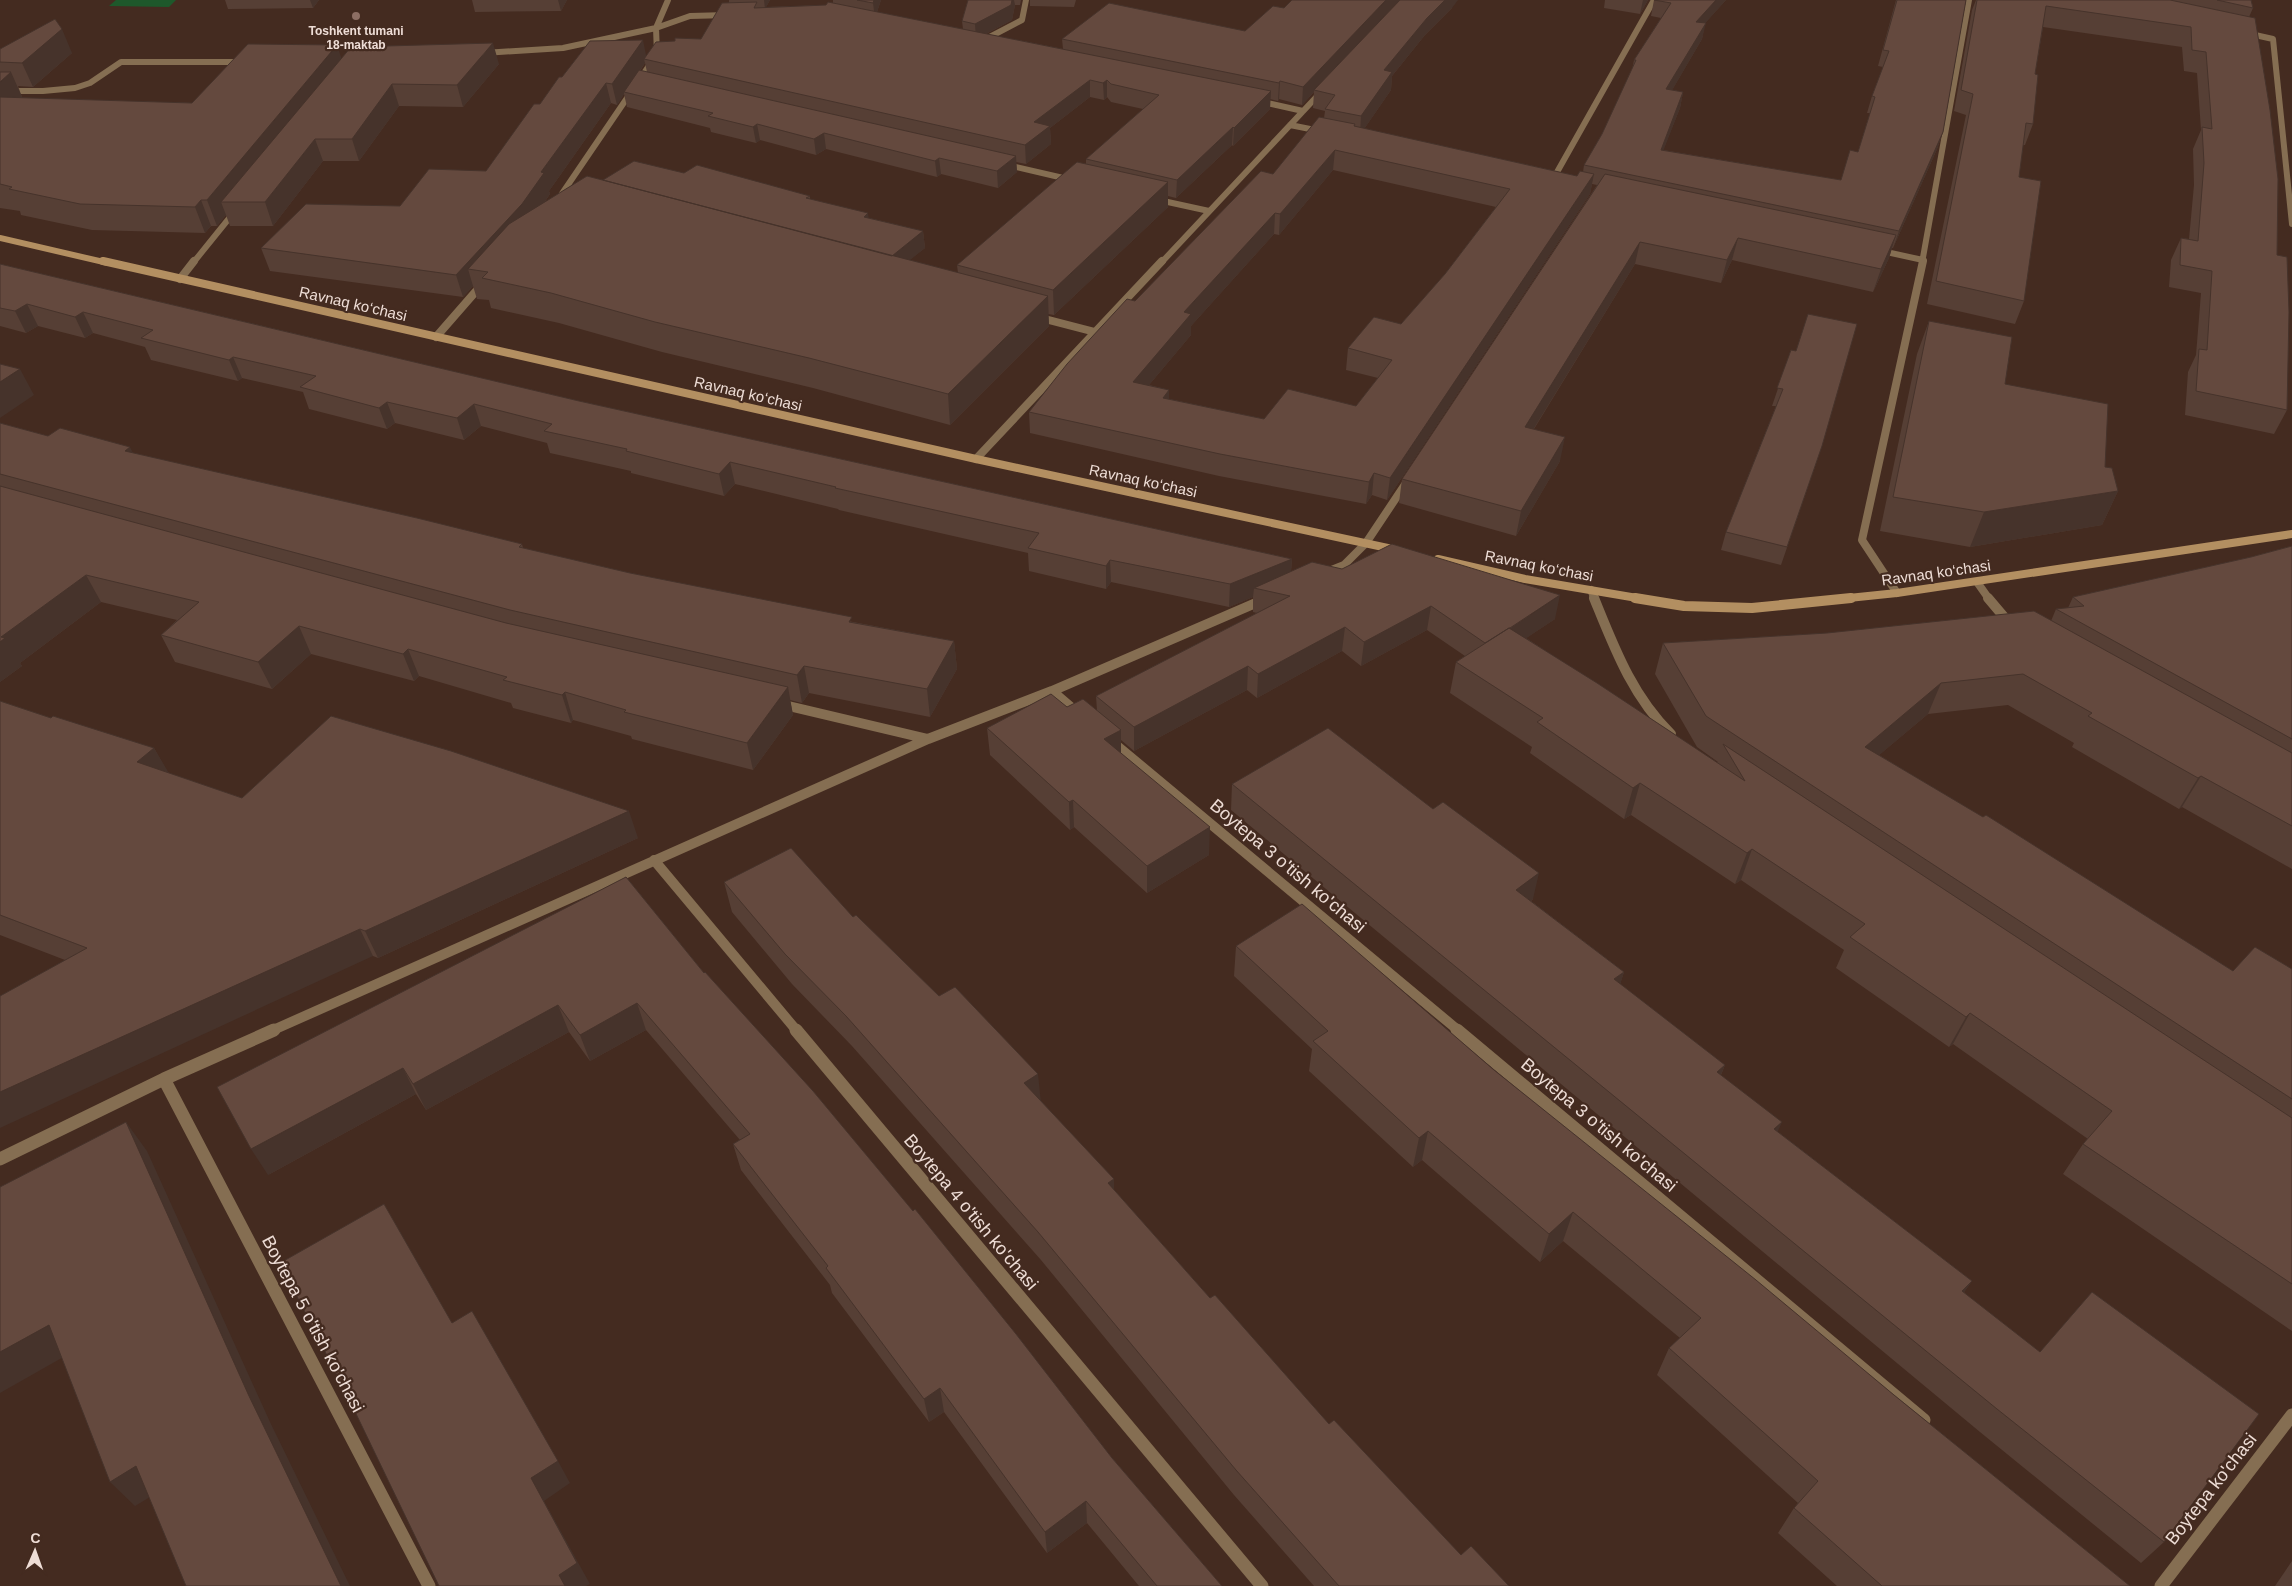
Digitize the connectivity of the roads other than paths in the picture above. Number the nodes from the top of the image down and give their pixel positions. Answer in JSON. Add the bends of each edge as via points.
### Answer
{"nodes":[{"id":1,"x":668,"y":0,"type":"edge"},
{"id":2,"x":1026,"y":0,"type":"edge"},
{"id":3,"x":1654,"y":0,"type":"edge"},
{"id":4,"x":1969,"y":0,"type":"edge"},
{"id":5,"x":737,"y":15,"type":"edge"},
{"id":6,"x":656,"y":28,"type":"junction"},
{"id":7,"x":2235,"y":30,"type":"edge"},
{"id":8,"x":986,"y":46,"type":"edge"},
{"id":9,"x":475,"y":53,"type":"edge"},
{"id":10,"x":249,"y":62,"type":"edge"},
{"id":11,"x":640,"y":80,"type":"junction"},
{"id":12,"x":649,"y":82,"type":"edge"},
{"id":13,"x":1329,"y":83,"type":"edge"},
{"id":14,"x":0,"y":91,"type":"edge"},
{"id":15,"x":1255,"y":101,"type":"edge"},
{"id":16,"x":1303,"y":111,"type":"junction"},
{"id":17,"x":1290,"y":125,"type":"junction"},
{"id":18,"x":1329,"y":133,"type":"edge"},
{"id":19,"x":997,"y":162,"type":"edge"},
{"id":20,"x":1542,"y":179,"type":"edge"},
{"id":21,"x":1552,"y":181,"type":"junction"},
{"id":22,"x":1083,"y":182,"type":"edge"},
{"id":23,"x":1561,"y":183,"type":"edge"},
{"id":24,"x":565,"y":192,"type":"junction"},
{"id":25,"x":574,"y":194,"type":"edge"},
{"id":26,"x":1151,"y":198,"type":"edge"},
{"id":27,"x":241,"y":204,"type":"edge"},
{"id":28,"x":552,"y":206,"type":"edge"},
{"id":29,"x":1209,"y":211,"type":"junction"},
{"id":30,"x":2292,"y":224,"type":"edge"},
{"id":31,"x":0,"y":238,"type":"edge"},
{"id":32,"x":1866,"y":248,"type":"edge"},
{"id":33,"x":1923,"y":260,"type":"junction"},
{"id":34,"x":180,"y":279,"type":"junction"},
{"id":35,"x":487,"y":279,"type":"edge"},
{"id":36,"x":1029,"y":315,"type":"edge"},
{"id":37,"x":1095,"y":332,"type":"junction"},
{"id":38,"x":436,"y":337,"type":"junction"},
{"id":39,"x":976,"y":459,"type":"junction"},
{"id":40,"x":1415,"y":469,"type":"edge"},
{"id":41,"x":2292,"y":534,"type":"edge"},
{"id":42,"x":1366,"y":543,"type":"junction"},
{"id":43,"x":1404,"y":551,"type":"edge"},
{"id":44,"x":1432,"y":558,"type":"edge"},
{"id":45,"x":1316,"y":576,"type":"edge"},
{"id":46,"x":1977,"y":582,"type":"junction"},
{"id":47,"x":1591,"y":590,"type":"junction"},
{"id":48,"x":1896,"y":593,"type":"junction"},
{"id":49,"x":1271,"y":596,"type":"edge"},
{"id":50,"x":2020,"y":633,"type":"edge"},
{"id":51,"x":1052,"y":691,"type":"junction"},
{"id":52,"x":766,"y":701,"type":"edge"},
{"id":53,"x":928,"y":739,"type":"junction"},
{"id":54,"x":1678,"y":740,"type":"edge"},
{"id":55,"x":654,"y":860,"type":"junction"},
{"id":56,"x":164,"y":1079,"type":"junction"},
{"id":57,"x":0,"y":1159,"type":"edge"},
{"id":58,"x":2292,"y":1415,"type":"edge"},
{"id":59,"x":1932,"y":1426,"type":"edge"},
{"id":60,"x":429,"y":1586,"type":"edge"},
{"id":61,"x":1262,"y":1586,"type":"edge"},
{"id":62,"x":2160,"y":1586,"type":"edge"}],
"edges":[{"from":1,"to":6,"type":"street"},
{"from":2,"to":8,"type":"street","via":[[1022,20],[976,44]]},
{"from":3,"to":21,"type":"street"},
{"from":4,"to":33,"type":"street"},
{"from":5,"to":6,"type":"street","via":[[690,16]]},
{"from":6,"to":9,"type":"street","via":[[563,48]]},
{"from":6,"to":11,"type":"street","via":[[657,54]]},
{"from":7,"to":30,"type":"street","via":[[2273,39]]},
{"from":10,"to":14,"type":"street","via":[[121,62],[92,82],[76,88]]},
{"from":11,"to":12,"type":"street"},
{"from":11,"to":24,"type":"street"},
{"from":13,"to":16,"type":"street"},
{"from":15,"to":16,"type":"street"},
{"from":16,"to":17,"type":"street"},
{"from":17,"to":18,"type":"street"},
{"from":17,"to":29,"type":"street"},
{"from":19,"to":22,"type":"street"},
{"from":20,"to":21,"type":"street"},
{"from":21,"to":23,"type":"street"},
{"from":24,"to":25,"type":"street"},
{"from":24,"to":28,"type":"street"},
{"from":26,"to":29,"type":"street"},
{"from":27,"to":34,"type":"street"},
{"from":29,"to":37,"type":"street"},
{"from":31,"to":34,"type":"street","name":"Ravnaq ko‘chasi"},
{"from":32,"to":33,"type":"street"},
{"from":33,"to":48,"type":"street","via":[[1862,540]]},
{"from":34,"to":38,"type":"street","name":"Ravnaq ko‘chasi"},
{"from":35,"to":38,"type":"street"},
{"from":36,"to":37,"type":"street"},
{"from":37,"to":39,"type":"street"},
{"from":38,"to":39,"type":"street","name":"Ravnaq ko‘chasi"},
{"from":39,"to":42,"type":"street","name":"Ravnaq ko‘chasi"},
{"from":40,"to":42,"type":"street"},
{"from":41,"to":46,"type":"street","name":"Ravnaq ko‘chasi"},
{"from":42,"to":43,"type":"street","name":"Ravnaq ko‘chasi"},
{"from":42,"to":45,"type":"street","via":[[1344,565]]},
{"from":44,"to":47,"type":"street","name":"Ravnaq ko‘chasi"},
{"from":46,"to":48,"type":"street","name":"Ravnaq ko‘chasi"},
{"from":46,"to":50,"type":"street","via":[[2001,615]]},
{"from":47,"to":48,"type":"street","name":"Ravnaq ko‘chasi","via":[[1684,606],[1752,608]]},
{"from":47,"to":54,"type":"street","via":[[1630,681],[1664,728]]},
{"from":49,"to":51,"type":"street"},
{"from":51,"to":53,"type":"street"},
{"from":51,"to":59,"type":"street","name":"Boytepa 3 o'tish ko'chasi"},
{"from":52,"to":53,"type":"street"},
{"from":53,"to":55,"type":"street"},
{"from":55,"to":56,"type":"street"},
{"from":55,"to":61,"type":"street","name":"Boytepa 4 o'tish ko'chasi"},
{"from":56,"to":57,"type":"street"},
{"from":56,"to":60,"type":"street","name":"Boytepa 5 o'tish ko'chasi"},
{"from":58,"to":62,"type":"street","name":"Boytepa ko'chasi"}]}
